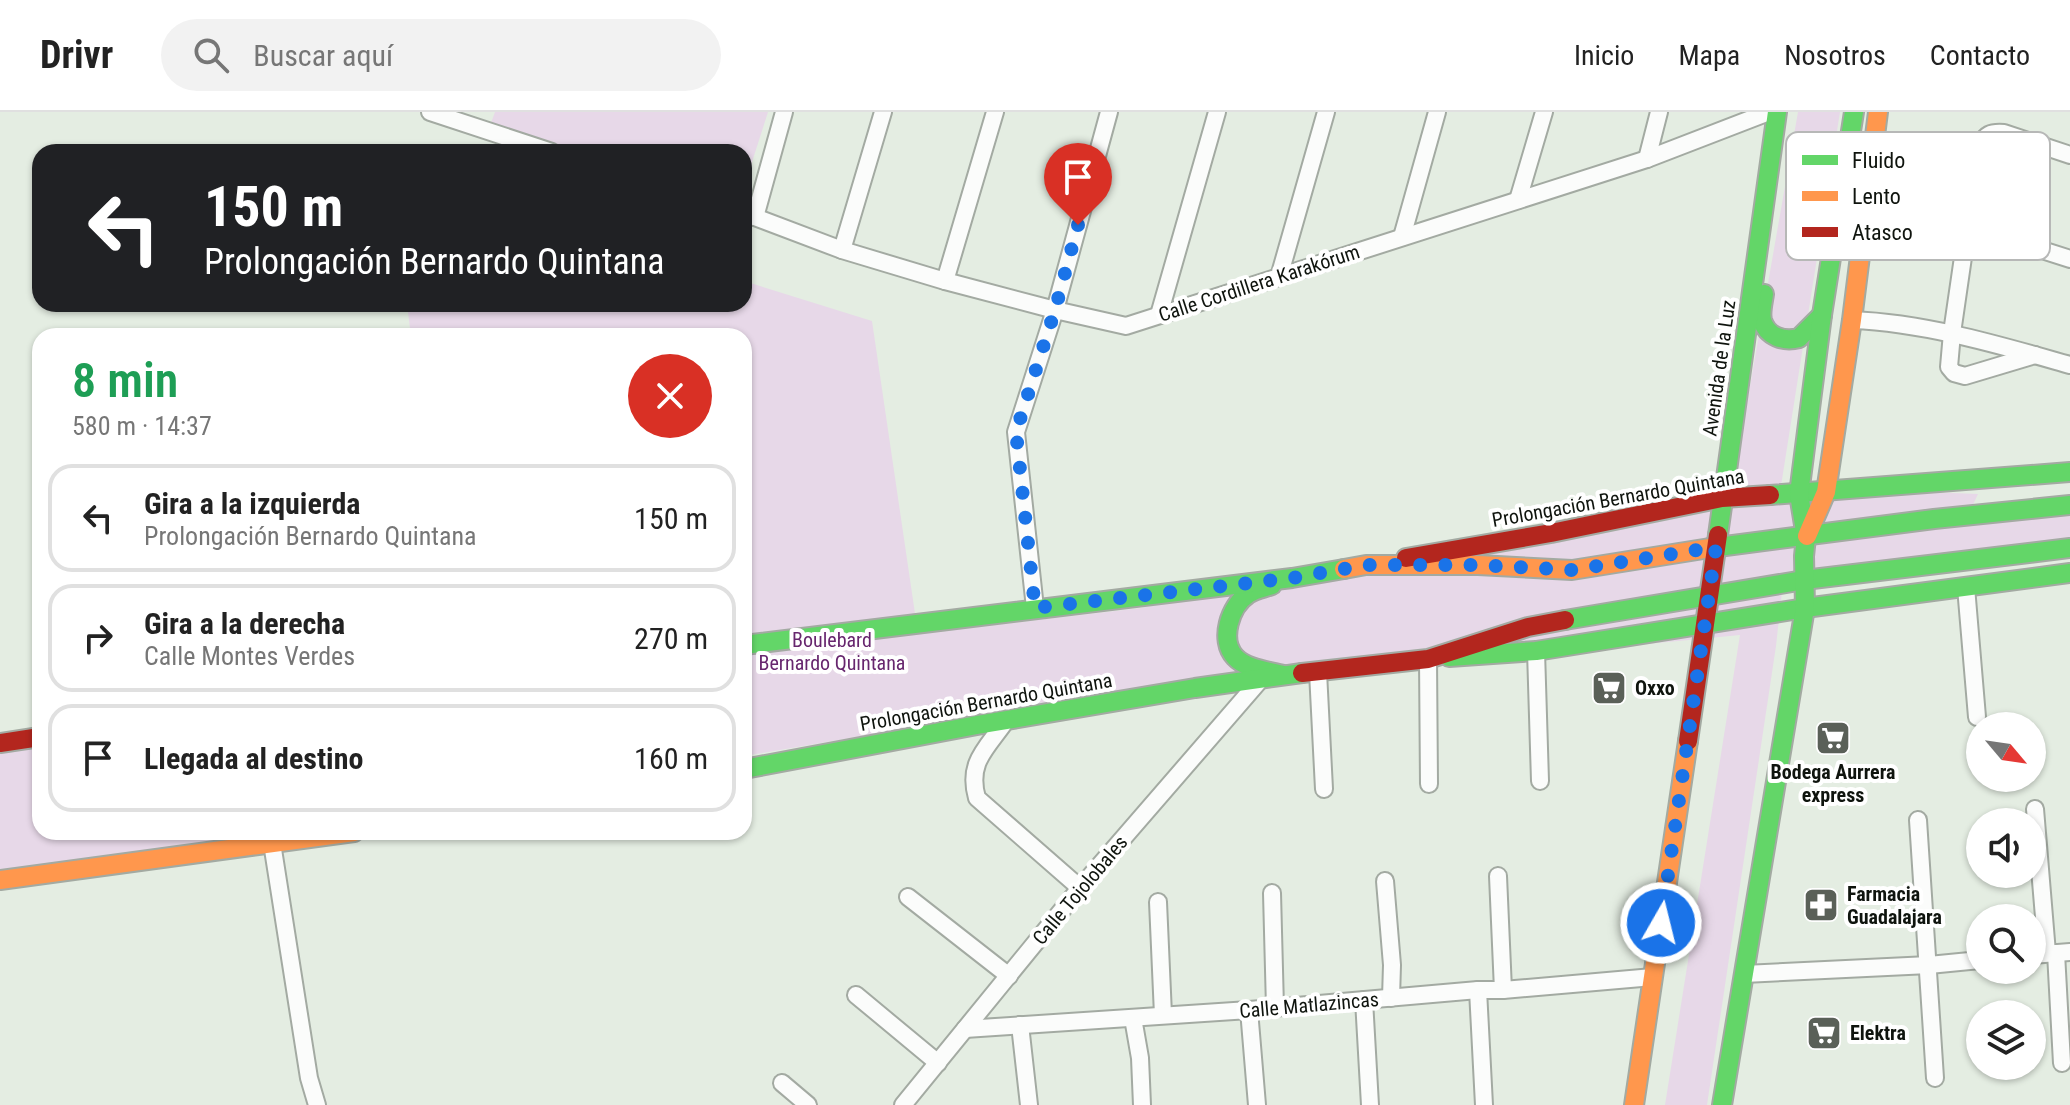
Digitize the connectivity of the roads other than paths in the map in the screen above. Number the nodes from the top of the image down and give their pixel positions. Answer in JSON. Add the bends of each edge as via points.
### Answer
{"nodes":[{"id":1,"x":430,"y":112,"type":"edge"},
{"id":2,"x":784,"y":112,"type":"edge"},
{"id":3,"x":883,"y":112,"type":"edge"},
{"id":4,"x":995,"y":112,"type":"edge"},
{"id":5,"x":1109,"y":112,"type":"edge"},
{"id":6,"x":1217,"y":112,"type":"edge"},
{"id":7,"x":1326,"y":112,"type":"edge"},
{"id":8,"x":1437,"y":112,"type":"edge"},
{"id":9,"x":1544,"y":112,"type":"edge"},
{"id":10,"x":1659,"y":112,"type":"edge"},
{"id":11,"x":1769,"y":112,"type":"edge"},
{"id":12,"x":1777,"y":112,"type":"edge"},
{"id":13,"x":1854,"y":112,"type":"edge"},
{"id":14,"x":1878,"y":112,"type":"edge"},
{"id":15,"x":480,"y":120,"type":"edge"},
{"id":16,"x":1851,"y":132,"type":"edge"},
{"id":17,"x":1876,"y":132,"type":"edge"},
{"id":18,"x":534,"y":144,"type":"edge"},
{"id":19,"x":2050,"y":148,"type":"edge"},
{"id":20,"x":1771,"y":154,"type":"junction"},
{"id":21,"x":2070,"y":155,"type":"edge"},
{"id":22,"x":1647,"y":159,"type":"junction"},
{"id":23,"x":1518,"y":200,"type":"junction"},
{"id":24,"x":752,"y":209,"type":"edge"},
{"id":25,"x":752,"y":216,"type":"edge"},
{"id":26,"x":1402,"y":237,"type":"junction"},
{"id":27,"x":842,"y":250,"type":"junction"},
{"id":28,"x":2050,"y":253,"type":"edge"},
{"id":29,"x":2070,"y":259,"type":"edge"},
{"id":30,"x":1831,"y":260,"type":"edge"},
{"id":31,"x":1860,"y":260,"type":"edge"},
{"id":32,"x":1962,"y":260,"type":"edge"},
{"id":33,"x":1279,"y":277,"type":"junction"},
{"id":34,"x":945,"y":281,"type":"junction"},
{"id":35,"x":1055,"y":310,"type":"junction"},
{"id":36,"x":1159,"y":315,"type":"junction"},
{"id":37,"x":1822,"y":315,"type":"junction"},
{"id":38,"x":1852,"y":320,"type":"junction"},
{"id":39,"x":1952,"y":333,"type":"junction"},
{"id":40,"x":2035,"y":355,"type":"junction"},
{"id":41,"x":2070,"y":365,"type":"edge"},
{"id":42,"x":2070,"y":472,"type":"edge"},
{"id":43,"x":1826,"y":492,"type":"junction"},
{"id":44,"x":1799,"y":494,"type":"junction"},
{"id":45,"x":1722,"y":498,"type":"junction"},
{"id":46,"x":2070,"y":505,"type":"edge"},
{"id":47,"x":1806,"y":537,"type":"junction"},
{"id":48,"x":1716,"y":547,"type":"junction"},
{"id":49,"x":2070,"y":548,"type":"edge"},
{"id":50,"x":1366,"y":565,"type":"junction"},
{"id":51,"x":2070,"y":573,"type":"edge"},
{"id":52,"x":1292,"y":578,"type":"junction"},
{"id":53,"x":1804,"y":580,"type":"junction"},
{"id":54,"x":1966,"y":587,"type":"junction"},
{"id":55,"x":1710,"y":595,"type":"junction"},
{"id":56,"x":1035,"y":608,"type":"junction"},
{"id":57,"x":1805,"y":608,"type":"junction"},
{"id":58,"x":1706,"y":623,"type":"junction"},
{"id":59,"x":752,"y":644,"type":"edge"},
{"id":60,"x":1536,"y":651,"type":"junction"},
{"id":61,"x":1428,"y":659,"type":"junction"},
{"id":62,"x":1318,"y":672,"type":"junction"},
{"id":63,"x":1283,"y":675,"type":"junction"},
{"id":64,"x":1261,"y":679,"type":"junction"},
{"id":65,"x":1977,"y":712,"type":"edge"},
{"id":66,"x":1005,"y":722,"type":"junction"},
{"id":67,"x":32,"y":738,"type":"edge"},
{"id":68,"x":0,"y":743,"type":"edge"},
{"id":69,"x":752,"y":768,"type":"edge"},
{"id":70,"x":1540,"y":781,"type":"dead end"},
{"id":71,"x":1429,"y":784,"type":"dead end"},
{"id":72,"x":1324,"y":789,"type":"dead end"},
{"id":73,"x":1918,"y":820,"type":"dead end"},
{"id":74,"x":294,"y":840,"type":"edge"},
{"id":75,"x":272,"y":843,"type":"junction"},
{"id":76,"x":1498,"y":876,"type":"dead end"},
{"id":77,"x":0,"y":880,"type":"edge"},
{"id":78,"x":1385,"y":881,"type":"dead end"},
{"id":79,"x":1080,"y":888,"type":"junction"},
{"id":80,"x":2044,"y":888,"type":"edge"},
{"id":81,"x":1272,"y":893,"type":"dead end"},
{"id":82,"x":908,"y":897,"type":"dead end"},
{"id":83,"x":1158,"y":902,"type":"dead end"},
{"id":84,"x":2051,"y":953,"type":"edge"},
{"id":85,"x":1966,"y":961,"type":"edge"},
{"id":86,"x":1929,"y":965,"type":"junction"},
{"id":87,"x":1744,"y":974,"type":"junction"},
{"id":88,"x":1009,"y":976,"type":"junction"},
{"id":89,"x":1653,"y":977,"type":"junction"},
{"id":90,"x":1478,"y":990,"type":"junction"},
{"id":91,"x":1503,"y":990,"type":"junction"},
{"id":92,"x":856,"y":995,"type":"dead end"},
{"id":93,"x":1391,"y":998,"type":"junction"},
{"id":94,"x":1364,"y":1000,"type":"junction"},
{"id":95,"x":1275,"y":1008,"type":"junction"},
{"id":96,"x":1249,"y":1010,"type":"junction"},
{"id":97,"x":1163,"y":1015,"type":"junction"},
{"id":98,"x":1133,"y":1018,"type":"junction"},
{"id":99,"x":1020,"y":1025,"type":"junction"},
{"id":100,"x":965,"y":1029,"type":"junction"},
{"id":101,"x":938,"y":1063,"type":"junction"},
{"id":102,"x":2062,"y":1063,"type":"dead end"},
{"id":103,"x":1935,"y":1078,"type":"dead end"},
{"id":104,"x":782,"y":1083,"type":"dead end"},
{"id":105,"x":915,"y":1098,"type":"edge"},
{"id":106,"x":317,"y":1105,"type":"edge"},
{"id":107,"x":808,"y":1105,"type":"edge"},
{"id":108,"x":903,"y":1105,"type":"edge"},
{"id":109,"x":1029,"y":1105,"type":"edge"},
{"id":110,"x":1142,"y":1105,"type":"edge"},
{"id":111,"x":1257,"y":1105,"type":"edge"},
{"id":112,"x":1370,"y":1105,"type":"edge"},
{"id":113,"x":1484,"y":1105,"type":"edge"},
{"id":114,"x":1634,"y":1105,"type":"edge"},
{"id":115,"x":1722,"y":1105,"type":"edge"}],
"edges":[{"from":1,"to":15,"type":"street"},
{"from":2,"to":24,"type":"street"},
{"from":3,"to":27,"type":"street"},
{"from":4,"to":34,"type":"street"},
{"from":5,"to":35,"type":"street"},
{"from":6,"to":36,"type":"street"},
{"from":7,"to":33,"type":"street"},
{"from":8,"to":26,"type":"street"},
{"from":9,"to":23,"type":"street"},
{"from":10,"to":22,"type":"street"},
{"from":11,"to":22,"type":"street","name":"Calle Cordillera Karakórum"},
{"from":12,"to":20,"type":"main road","name":"Avenida de la Luz"},
{"from":13,"to":16,"type":"main road"},
{"from":14,"to":17,"type":"main road"},
{"from":15,"to":18,"type":"street"},
{"from":19,"to":21,"type":"street"},
{"from":20,"to":37,"type":"main road","via":[[1777,192],[1762,319],[1773,335],[1787,341],[1803,335]]},
{"from":20,"to":45,"type":"main road","name":"Avenida de la Luz"},
{"from":22,"to":23,"type":"street","name":"Calle Cordillera Karakórum"},
{"from":23,"to":26,"type":"street","name":"Calle Cordillera Karakórum"},
{"from":25,"to":27,"type":"street","name":"Calle Cordillera Karakórum"},
{"from":26,"to":33,"type":"street","name":"Calle Cordillera Karakórum"},
{"from":27,"to":34,"type":"street","name":"Calle Cordillera Karakórum"},
{"from":28,"to":29,"type":"street"},
{"from":30,"to":37,"type":"main road"},
{"from":31,"to":38,"type":"main road"},
{"from":32,"to":39,"type":"street"},
{"from":33,"to":36,"type":"street","name":"Calle Cordillera Karakórum"},
{"from":34,"to":35,"type":"street","name":"Calle Cordillera Karakórum"},
{"from":35,"to":36,"type":"street","name":"Calle Cordillera Karakórum","via":[[1126,326]]},
{"from":35,"to":56,"type":"street","via":[[1016,432]]},
{"from":37,"to":44,"type":"main road"},
{"from":38,"to":39,"type":"street"},
{"from":38,"to":43,"type":"main road"},
{"from":39,"to":40,"type":"street"},
{"from":39,"to":40,"type":"street","via":[[1949,367],[1965,376]]},
{"from":40,"to":41,"type":"street"},
{"from":42,"to":43,"type":"main road","name":"Prolongación Bernardo Quintana"},
{"from":43,"to":44,"type":"main road","name":"Prolongación Bernardo Quintana"},
{"from":43,"to":47,"type":"main road"},
{"from":44,"to":45,"type":"main road","name":"Prolongación Bernardo Quintana"},
{"from":44,"to":47,"type":"main road"},
{"from":45,"to":48,"type":"main road","name":"Avenida de la Luz"},
{"from":45,"to":50,"type":"main road","name":"Prolongación Bernardo Quintana"},
{"from":46,"to":47,"type":"main road","name":"Prolongación Bernardo Quintana"},
{"from":47,"to":48,"type":"main road","name":"Prolongación Bernardo Quintana"},
{"from":47,"to":53,"type":"main road"},
{"from":48,"to":50,"type":"main road","name":"Prolongación Bernardo Quintana","via":[[1572,570]]},
{"from":48,"to":55,"type":"main road","name":"Avenida de la Luz"},
{"from":49,"to":53,"type":"main road","name":"Prolongación Bernardo Quintana"},
{"from":50,"to":52,"type":"main road","name":"Prolongación Bernardo Quintana"},
{"from":51,"to":54,"type":"main road","name":"Prolongación Bernardo Quintana"},
{"from":52,"to":56,"type":"main road","name":"Prolongación Bernardo Quintana"},
{"from":52,"to":63,"type":"main road","via":[[1244,597],[1234,609],[1226,636],[1242,661]]},
{"from":53,"to":55,"type":"main road","name":"Prolongación Bernardo Quintana"},
{"from":53,"to":57,"type":"main road"},
{"from":54,"to":57,"type":"main road","name":"Prolongación Bernardo Quintana"},
{"from":54,"to":65,"type":"street"},
{"from":55,"to":58,"type":"main road","name":"Avenida de la Luz"},
{"from":55,"to":61,"type":"main road","name":"Prolongación Bernardo Quintana","via":[[1528,627]]},
{"from":56,"to":59,"type":"main road","name":"Prolongación Bernardo Quintana"},
{"from":57,"to":58,"type":"main road","name":"Prolongación Bernardo Quintana"},
{"from":57,"to":87,"type":"main road"},
{"from":58,"to":60,"type":"main road","name":"Prolongación Bernardo Quintana"},
{"from":58,"to":89,"type":"main road","name":"Avenida de la Luz"},
{"from":60,"to":61,"type":"main road","name":"Prolongación Bernardo Quintana"},
{"from":60,"to":70,"type":"street"},
{"from":61,"to":62,"type":"main road","name":"Prolongación Bernardo Quintana"},
{"from":61,"to":71,"type":"street"},
{"from":62,"to":63,"type":"main road","name":"Prolongación Bernardo Quintana"},
{"from":62,"to":72,"type":"street"},
{"from":63,"to":64,"type":"main road","name":"Prolongación Bernardo Quintana"},
{"from":64,"to":66,"type":"main road","name":"Prolongación Bernardo Quintana"},
{"from":64,"to":79,"type":"street","name":"Calle Tojolobales"},
{"from":66,"to":69,"type":"main road","name":"Prolongación Bernardo Quintana"},
{"from":66,"to":79,"type":"street","via":[[975,766],[977,798]]},
{"from":67,"to":68,"type":"main road"},
{"from":73,"to":86,"type":"street"},
{"from":74,"to":75,"type":"main road"},
{"from":75,"to":77,"type":"main road"},
{"from":75,"to":106,"type":"street"},
{"from":76,"to":91,"type":"street"},
{"from":78,"to":93,"type":"street"},
{"from":79,"to":88,"type":"street","name":"Calle Tojolobales"},
{"from":80,"to":84,"type":"street"},
{"from":81,"to":95,"type":"street"},
{"from":82,"to":88,"type":"street"},
{"from":83,"to":97,"type":"street"},
{"from":84,"to":102,"type":"street"},
{"from":85,"to":86,"type":"street"},
{"from":86,"to":87,"type":"street"},
{"from":86,"to":103,"type":"street"},
{"from":87,"to":115,"type":"main road"},
{"from":88,"to":100,"type":"street","name":"Calle Tojolobales"},
{"from":89,"to":91,"type":"street","name":"Calle Matlazincas"},
{"from":89,"to":114,"type":"main road","name":"Avenida de la Luz"},
{"from":90,"to":91,"type":"street","name":"Calle Matlazincas"},
{"from":90,"to":93,"type":"street","name":"Calle Matlazincas"},
{"from":90,"to":113,"type":"street"},
{"from":92,"to":101,"type":"street"},
{"from":93,"to":94,"type":"street","name":"Calle Matlazincas"},
{"from":94,"to":95,"type":"street","name":"Calle Matlazincas"},
{"from":94,"to":112,"type":"street"},
{"from":95,"to":96,"type":"street","name":"Calle Matlazincas"},
{"from":96,"to":97,"type":"street","name":"Calle Matlazincas"},
{"from":96,"to":111,"type":"street"},
{"from":97,"to":98,"type":"street","name":"Calle Matlazincas"},
{"from":98,"to":99,"type":"street","name":"Calle Matlazincas"},
{"from":98,"to":110,"type":"street"},
{"from":99,"to":100,"type":"street","name":"Calle Matlazincas"},
{"from":99,"to":109,"type":"street"},
{"from":100,"to":101,"type":"street","name":"Calle Tojolobales"},
{"from":101,"to":105,"type":"street","name":"Calle Tojolobales"},
{"from":104,"to":107,"type":"street"},
{"from":105,"to":108,"type":"street","name":"Calle Tojolobales"}]}
